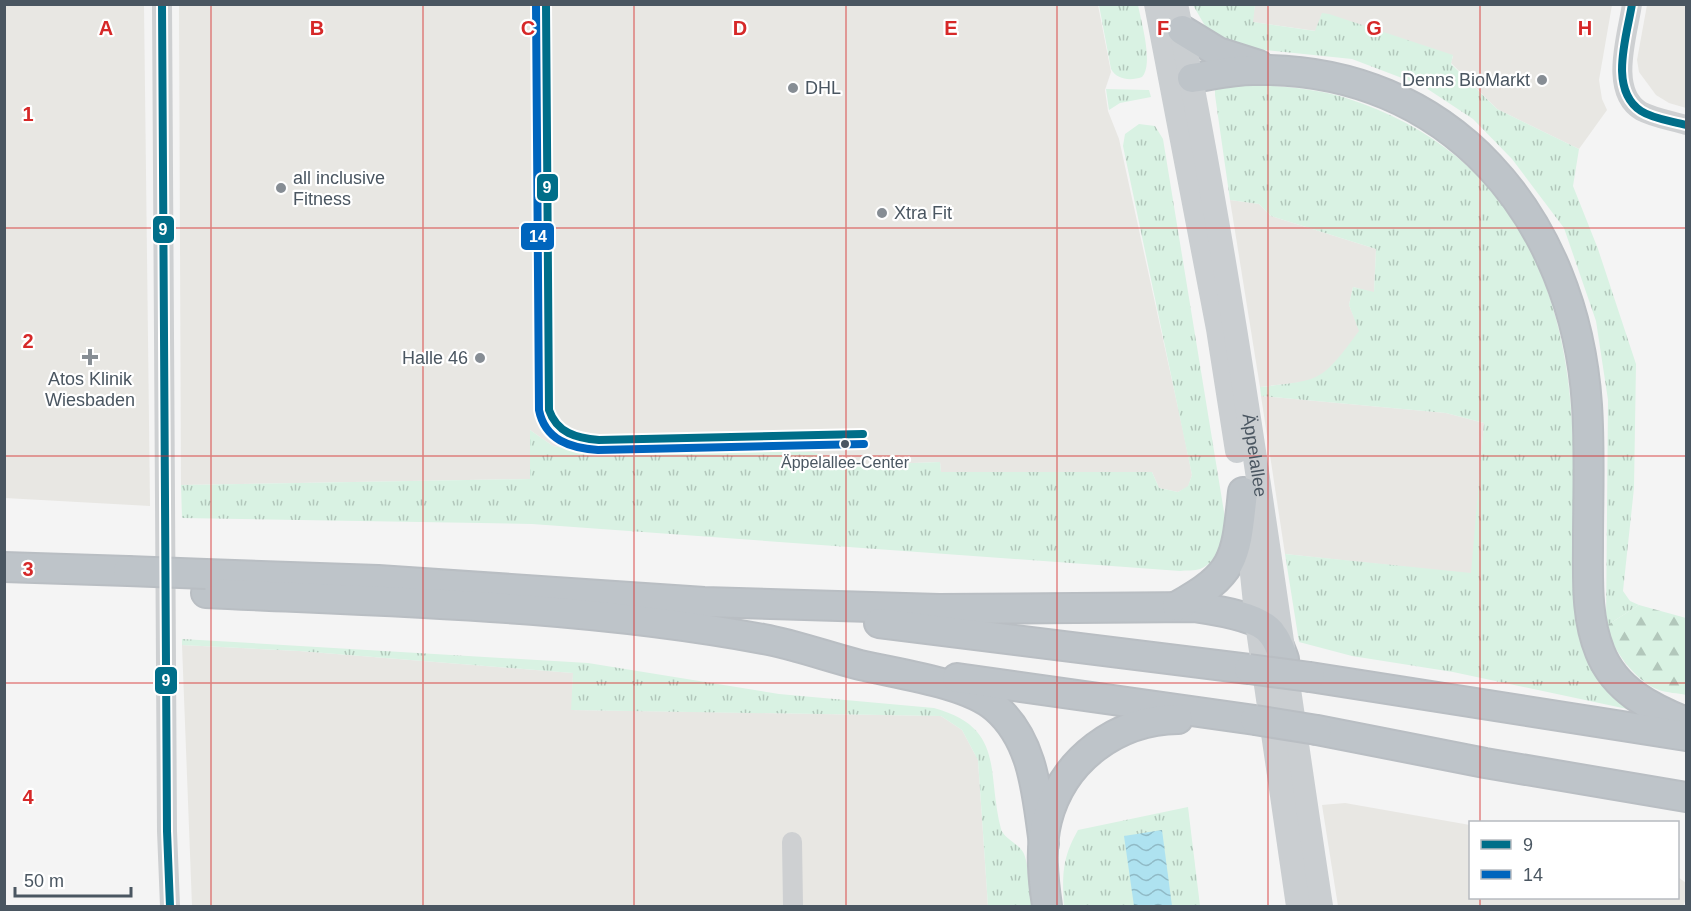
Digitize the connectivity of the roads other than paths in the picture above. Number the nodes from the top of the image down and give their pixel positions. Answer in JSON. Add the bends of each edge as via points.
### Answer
{"nodes":[{"id":1,"x":162,"y":4,"type":"edge"},
{"id":2,"x":1156,"y":4,"type":"edge"},
{"id":3,"x":1632,"y":4,"type":"edge"},
{"id":4,"x":1179,"y":17,"type":"edge"},
{"id":5,"x":1275,"y":70,"type":"junction"},
{"id":6,"x":1181,"y":80,"type":"junction"},
{"id":7,"x":1686,"y":125,"type":"edge"},
{"id":8,"x":1243,"y":492,"type":"junction"},
{"id":9,"x":4,"y":567,"type":"edge"},
{"id":10,"x":128,"y":580,"type":"junction"},
{"id":11,"x":206,"y":584,"type":"junction"},
{"id":12,"x":4,"y":586,"type":"edge"},
{"id":13,"x":704,"y":602,"type":"junction"},
{"id":14,"x":1177,"y":606,"type":"junction"},
{"id":15,"x":1257,"y":623,"type":"junction"},
{"id":16,"x":1284,"y":659,"type":"junction"},
{"id":17,"x":875,"y":668,"type":"junction"},
{"id":18,"x":1256,"y":720,"type":"junction"},
{"id":19,"x":1686,"y":722,"type":"edge"},
{"id":20,"x":1686,"y":736,"type":"edge"},
{"id":21,"x":1686,"y":797,"type":"edge"},
{"id":22,"x":792,"y":842,"type":"dead end"},
{"id":23,"x":1044,"y":844,"type":"junction"},
{"id":24,"x":170,"y":906,"type":"edge"},
{"id":25,"x":793,"y":906,"type":"edge"},
{"id":26,"x":1047,"y":906,"type":"edge"},
{"id":27,"x":1298,"y":906,"type":"edge"},
{"id":28,"x":1321,"y":906,"type":"edge"}],
"edges":[{"from":1,"to":24,"type":"street"},
{"from":2,"to":6,"type":"main road","name":"Äppelallee"},
{"from":3,"to":7,"type":"street","via":[[1623,77],[1628,96],[1642,111]]},
{"from":4,"to":5,"type":"highway","via":[[1218,51]]},
{"from":4,"to":6,"type":"main road","name":"Äppelallee"},
{"from":5,"to":6,"type":"highway","via":[[1245,70]]},
{"from":5,"to":19,"type":"highway","via":[[1375,91],[1431,117],[1480,156],[1521,203],[1556,265],[1583,368],[1588,440],[1588,584],[1595,638],[1608,668],[1628,691]]},
{"from":6,"to":8,"type":"main road","name":"Äppelallee"},
{"from":6,"to":16,"type":"main road","name":"Äppelallee","via":[[1242,367]]},
{"from":8,"to":14,"type":"highway","via":[[1239,533],[1228,567],[1220,579]]},
{"from":8,"to":15,"type":"main road","name":"Äppelallee"},
{"from":9,"to":10,"type":"highway"},
{"from":10,"to":11,"type":"highway"},
{"from":10,"to":12,"type":"highway"},
{"from":11,"to":13,"type":"highway","via":[[378,580]]},
{"from":11,"to":17,"type":"highway","via":[[675,625],[764,639]]},
{"from":13,"to":14,"type":"highway","via":[[939,609]]},
{"from":13,"to":20,"type":"highway","bridge":true,"via":[[1310,677]]},
{"from":14,"to":15,"type":"highway","via":[[1226,613]]},
{"from":15,"to":16,"type":"highway","via":[[1271,632]]},
{"from":15,"to":27,"type":"main road","name":"Äppelallee"},
{"from":16,"to":28,"type":"main road","name":"Äppelallee"},
{"from":17,"to":18,"type":"highway"},
{"from":17,"to":23,"type":"highway","via":[[968,691],[1007,719],[1029,758]]},
{"from":18,"to":21,"type":"highway","bridge":true},
{"from":18,"to":23,"type":"highway","via":[[1166,719],[1113,734],[1085,755],[1061,788],[1047,821]]},
{"from":22,"to":25,"type":"street"},
{"from":23,"to":26,"type":"highway"}]}
